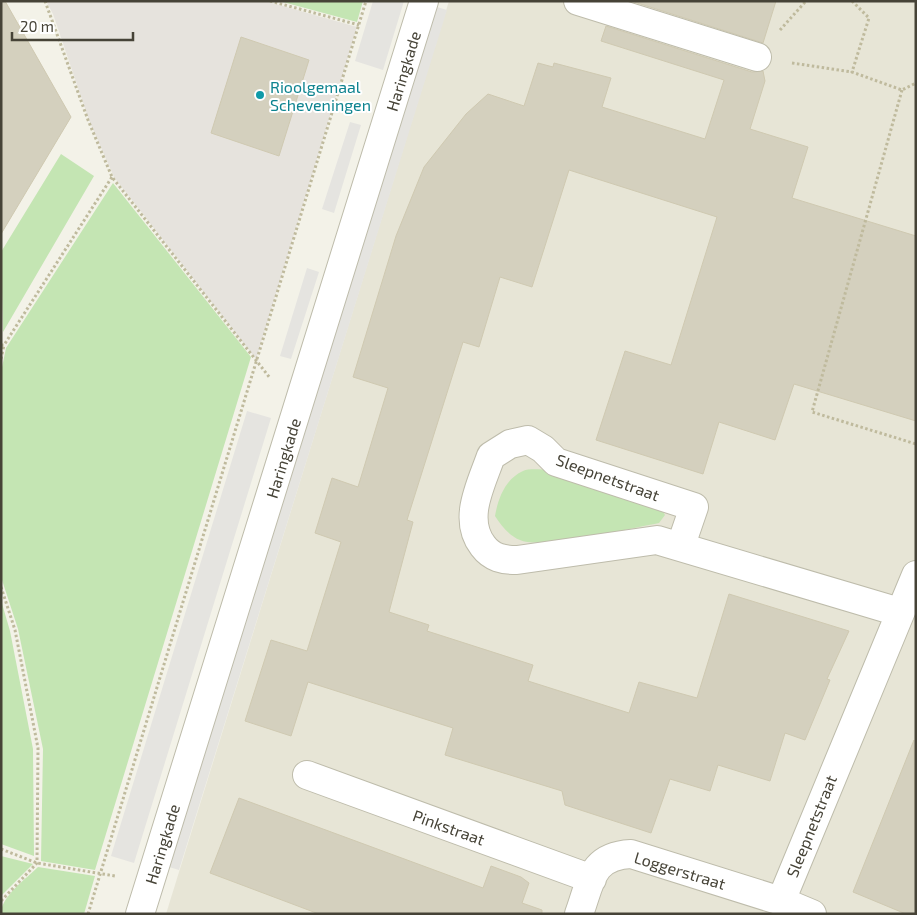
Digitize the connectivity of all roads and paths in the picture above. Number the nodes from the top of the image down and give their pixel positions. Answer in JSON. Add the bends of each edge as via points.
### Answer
{"nodes":[{"id":1,"x":45,"y":1,"type":"edge"},
{"id":2,"x":270,"y":1,"type":"edge"},
{"id":3,"x":366,"y":1,"type":"edge"},
{"id":4,"x":424,"y":1,"type":"edge"},
{"id":5,"x":578,"y":1,"type":"edge"},
{"id":6,"x":852,"y":1,"type":"edge"},
{"id":7,"x":359,"y":26,"type":"junction"},
{"id":8,"x":757,"y":57,"type":"joint"},
{"id":9,"x":852,"y":72,"type":"junction"},
{"id":10,"x":916,"y":83,"type":"edge"},
{"id":11,"x":902,"y":90,"type":"junction"},
{"id":12,"x":112,"y":177,"type":"junction"},
{"id":13,"x":3,"y":345,"type":"edge"},
{"id":14,"x":1,"y":359,"type":"edge"},
{"id":15,"x":256,"y":361,"type":"junction"},
{"id":16,"x":297,"y":412,"type":"junction"},
{"id":17,"x":916,"y":444,"type":"edge"},
{"id":18,"x":681,"y":545,"type":"junction"},
{"id":19,"x":916,"y":575,"type":"edge"},
{"id":20,"x":1,"y":587,"type":"edge"},
{"id":21,"x":899,"y":612,"type":"junction"},
{"id":22,"x":307,"y":775,"type":"dead end"},
{"id":23,"x":1,"y":849,"type":"edge"},
{"id":24,"x":37,"y":863,"type":"junction"},
{"id":25,"x":100,"y":874,"type":"junction"},
{"id":26,"x":592,"y":879,"type":"junction"},
{"id":27,"x":150,"y":882,"type":"junction"},
{"id":28,"x":1,"y":901,"type":"edge"},
{"id":29,"x":781,"y":901,"type":"junction"},
{"id":30,"x":88,"y":914,"type":"edge"},
{"id":31,"x":140,"y":914,"type":"edge"},
{"id":32,"x":579,"y":914,"type":"edge"},
{"id":33,"x":812,"y":914,"type":"edge"}],
"edges":[{"from":1,"to":12,"type":"path"},
{"from":2,"to":7,"type":"path"},
{"from":3,"to":7,"type":"path"},
{"from":4,"to":16,"type":"street","name":"Haringkade"},
{"from":5,"to":8,"type":"street"},
{"from":6,"to":9,"type":"path","via":[[869,18]]},
{"from":7,"to":15,"type":"path"},
{"from":8,"to":9,"type":"path"},
{"from":9,"to":11,"type":"path"},
{"from":10,"to":11,"type":"path"},
{"from":11,"to":17,"type":"path","via":[[812,412]]},
{"from":12,"to":13,"type":"path"},
{"from":12,"to":15,"type":"path"},
{"from":13,"to":14,"type":"path"},
{"from":15,"to":16,"type":"path"},
{"from":15,"to":25,"type":"path"},
{"from":16,"to":27,"type":"street","name":"Haringkade"},
{"from":18,"to":18,"type":"street","name":"Sleepnetstraat","via":[[694,507],[556,462],[528,440],[510,444],[491,456],[472,515],[474,534],[484,548],[500,560],[657,540]]},
{"from":18,"to":21,"type":"street","name":"Sleepnetstraat"},
{"from":19,"to":21,"type":"street","name":"Sleepnetstraat"},
{"from":20,"to":24,"type":"path","via":[[15,630],[38,748]]},
{"from":21,"to":29,"type":"street","name":"Sleepnetstraat"},
{"from":22,"to":26,"type":"street","name":"Pinkstraat"},
{"from":23,"to":24,"type":"path"},
{"from":24,"to":25,"type":"path"},
{"from":24,"to":28,"type":"path"},
{"from":25,"to":27,"type":"path"},
{"from":25,"to":30,"type":"path"},
{"from":26,"to":29,"type":"street","name":"Loggerstraat","via":[[600,863],[615,855],[631,854]]},
{"from":26,"to":32,"type":"street","name":"Loggerstraat"},
{"from":27,"to":31,"type":"street","name":"Haringkade"},
{"from":29,"to":33,"type":"street","name":"Loggerstraat"}]}
